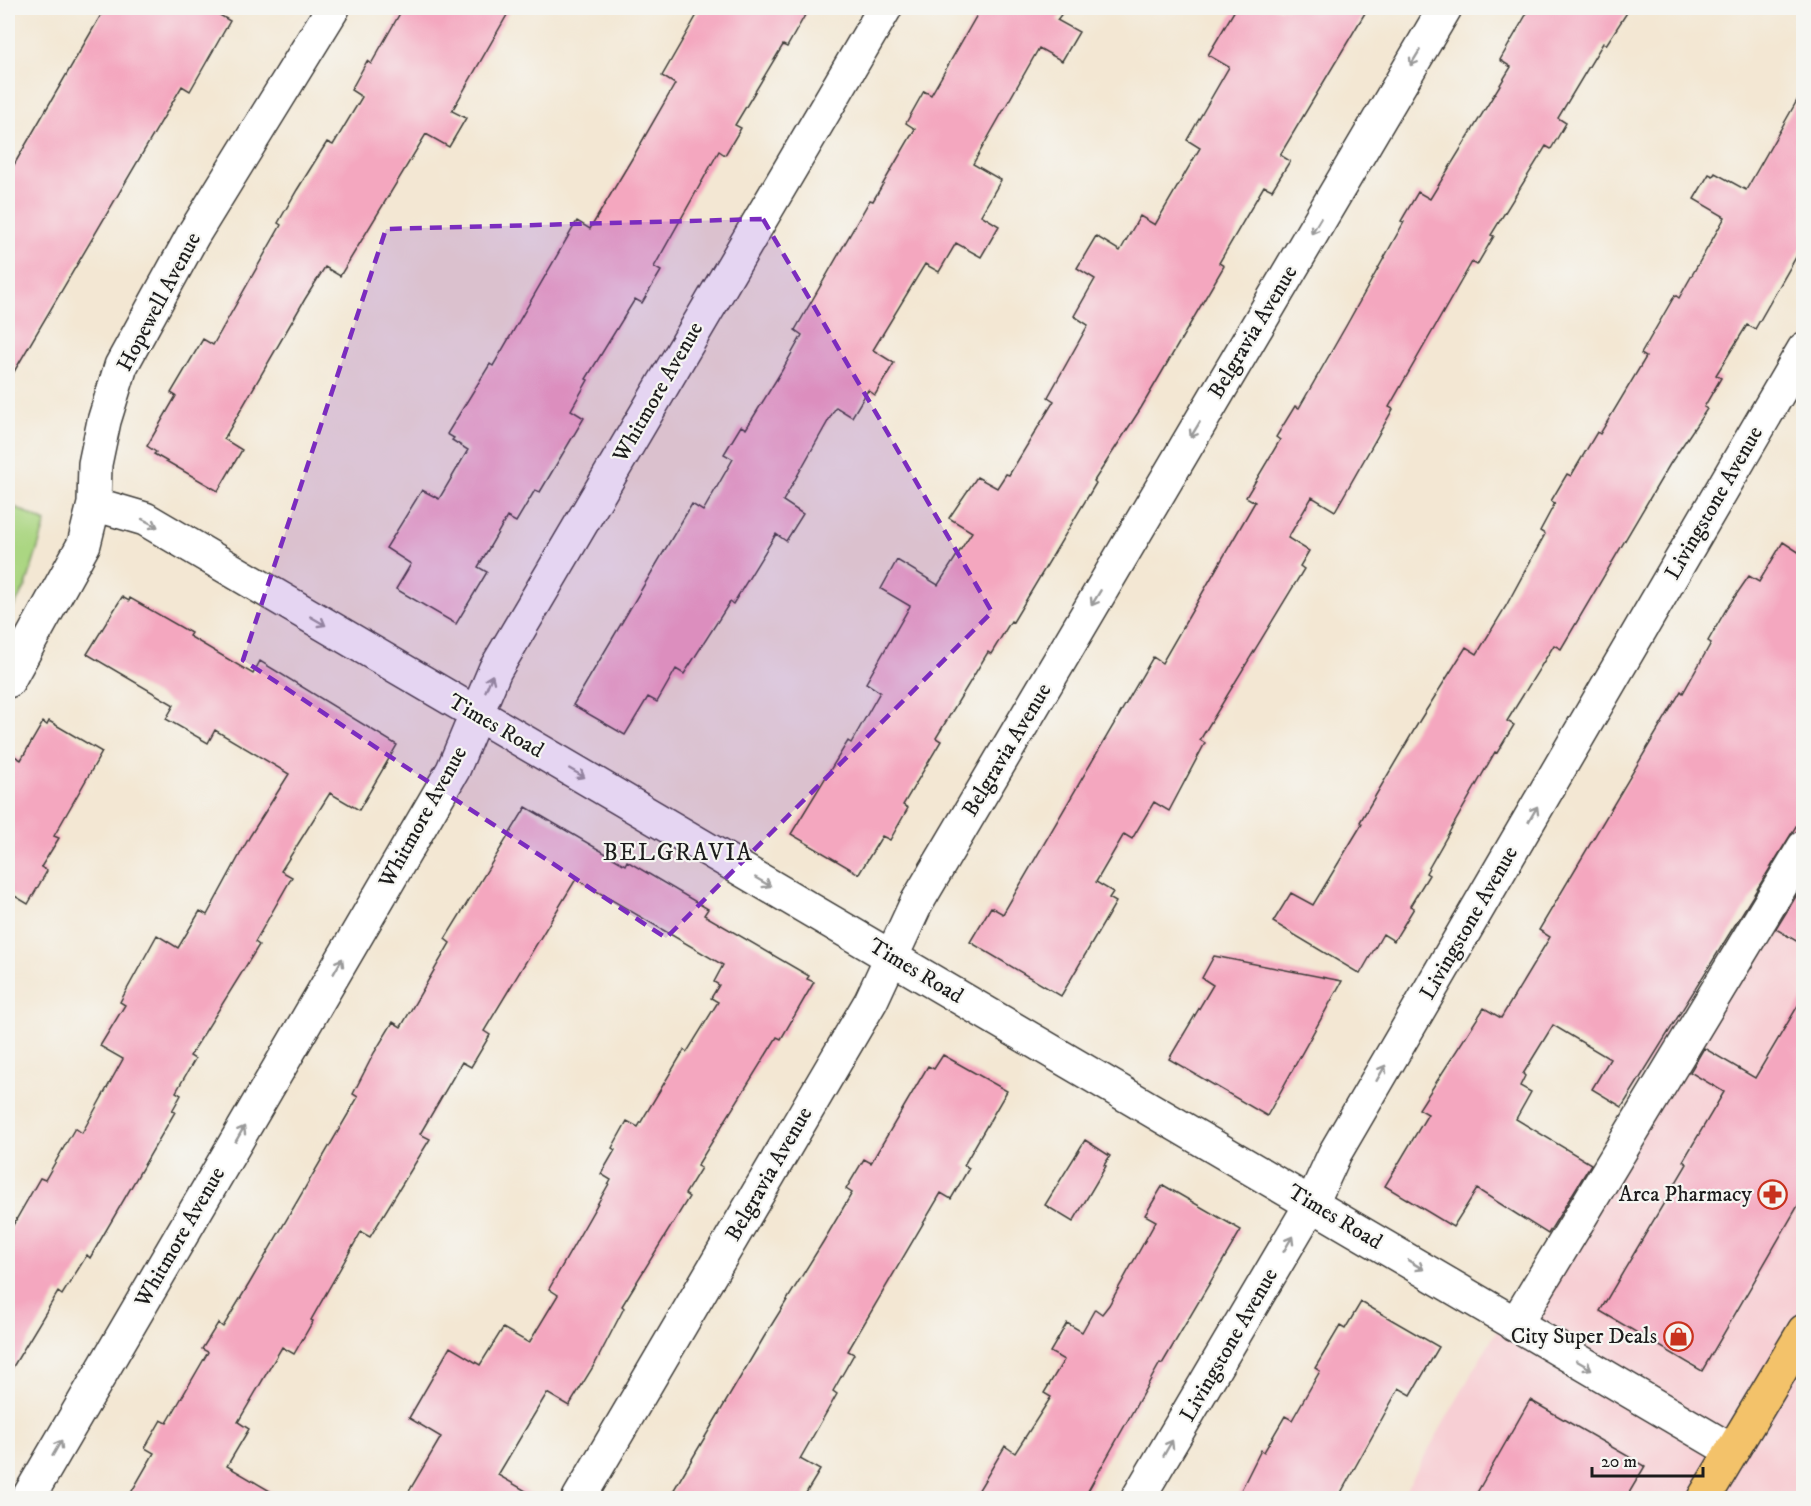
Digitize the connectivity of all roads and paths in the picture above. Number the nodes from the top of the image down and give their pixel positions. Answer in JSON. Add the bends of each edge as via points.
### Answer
{"nodes":[{"id":1,"x":333,"y":8,"type":"edge"},
{"id":2,"x":885,"y":8,"type":"edge"},
{"id":3,"x":1445,"y":8,"type":"edge"},
{"id":4,"x":1803,"y":349,"type":"edge"},
{"id":5,"x":94,"y":504,"type":"junction"},
{"id":6,"x":8,"y":681,"type":"edge"},
{"id":7,"x":476,"y":715,"type":"junction"},
{"id":8,"x":1803,"y":848,"type":"edge"},
{"id":9,"x":890,"y":957,"type":"junction"},
{"id":10,"x":1312,"y":1203,"type":"junction"},
{"id":11,"x":1515,"y":1325,"type":"junction"},
{"id":12,"x":1803,"y":1331,"type":"edge"},
{"id":13,"x":1732,"y":1451,"type":"junction"},
{"id":14,"x":28,"y":1498,"type":"edge"},
{"id":15,"x":579,"y":1498,"type":"edge"},
{"id":16,"x":1138,"y":1498,"type":"edge"},
{"id":17,"x":1704,"y":1498,"type":"edge"}],
"edges":[{"from":1,"to":5,"type":"street","name":"Hopewell Avenue","via":[[193,235],[121,366],[95,464]]},
{"from":7,"to":2,"type":"street","name":"Whitmore Avenue","one_way":true,"via":[[495,670]]},
{"from":3,"to":9,"type":"street","name":"Belgravia Avenue","one_way":true,"via":[[916,904]]},
{"from":10,"to":4,"type":"street","name":"Livingstone Avenue","one_way":true,"via":[[1335,1152]]},
{"from":5,"to":6,"type":"street","name":"Hopewell Avenue","via":[[84,544]]},
{"from":5,"to":7,"type":"street","name":"Times Road","one_way":true,"via":[[145,519]]},
{"from":7,"to":9,"type":"street","name":"Times Road","one_way":true},
{"from":14,"to":7,"type":"street","name":"Whitmore Avenue","one_way":true,"via":[[453,770]]},
{"from":8,"to":11,"type":"street"},
{"from":9,"to":10,"type":"street","name":"Times Road"},
{"from":9,"to":15,"type":"street","name":"Belgravia Avenue","via":[[871,1001]]},
{"from":10,"to":11,"type":"street","name":"Times Road","one_way":true},
{"from":16,"to":10,"type":"street","name":"Livingstone Avenue","one_way":true},
{"from":11,"to":13,"type":"street","name":"Times Road","one_way":true},
{"from":12,"to":13,"type":"main road"},
{"from":13,"to":17,"type":"main road"}]}
